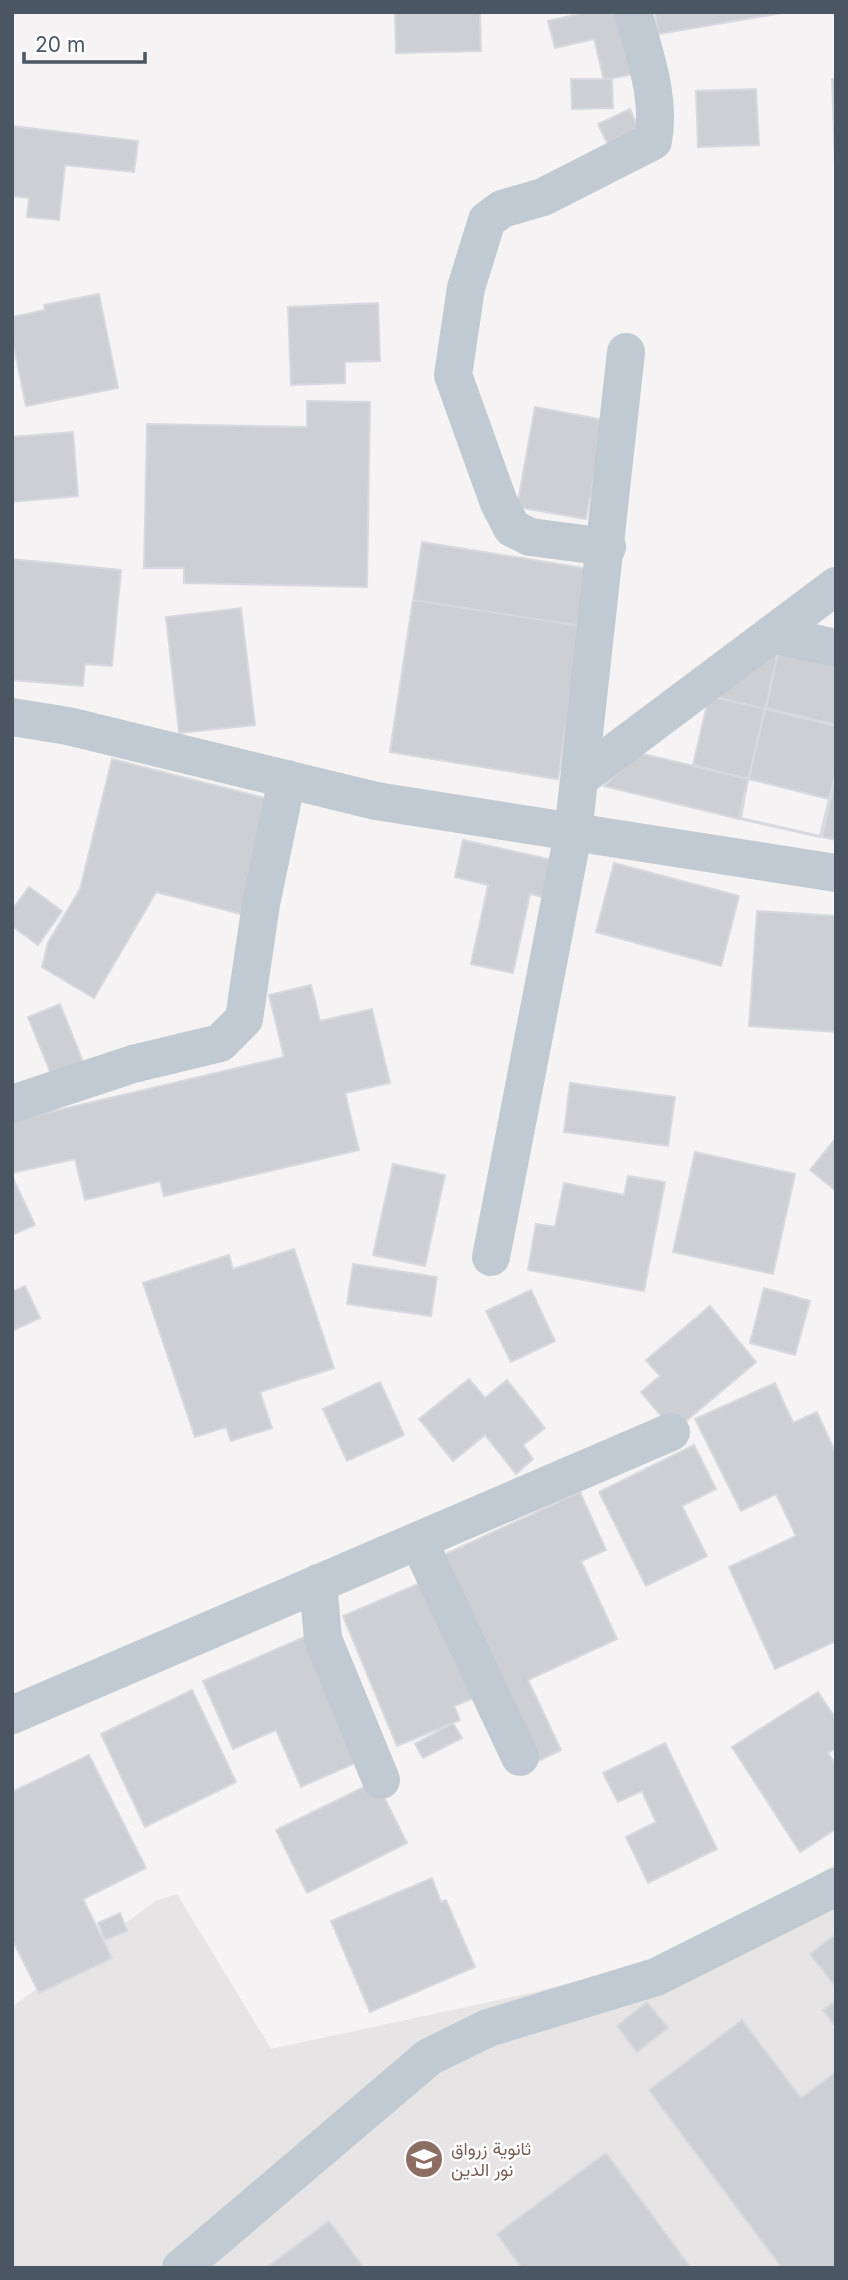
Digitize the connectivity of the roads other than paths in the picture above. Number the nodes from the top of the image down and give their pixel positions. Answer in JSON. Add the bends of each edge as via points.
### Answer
{"nodes":[{"id":1,"x":633,"y":12,"type":"edge"},
{"id":2,"x":626,"y":352,"type":"dead end"},
{"id":3,"x":607,"y":547,"type":"junction"},
{"id":4,"x":836,"y":586,"type":"edge"},
{"id":5,"x":772,"y":634,"type":"junction"},
{"id":6,"x":836,"y":648,"type":"edge"},
{"id":7,"x":12,"y":717,"type":"edge"},
{"id":8,"x":580,"y":778,"type":"junction"},
{"id":9,"x":287,"y":779,"type":"junction"},
{"id":10,"x":573,"y":834,"type":"junction"},
{"id":11,"x":836,"y":873,"type":"edge"},
{"id":12,"x":12,"y":1104,"type":"edge"},
{"id":13,"x":491,"y":1257,"type":"dead end"},
{"id":14,"x":671,"y":1432,"type":"dead end"},
{"id":15,"x":419,"y":1542,"type":"junction"},
{"id":16,"x":318,"y":1583,"type":"junction"},
{"id":17,"x":12,"y":1715,"type":"edge"},
{"id":18,"x":520,"y":1757,"type":"dead end"},
{"id":19,"x":381,"y":1780,"type":"dead end"},
{"id":20,"x":836,"y":1887,"type":"edge"},
{"id":21,"x":181,"y":2268,"type":"edge"}],
"edges":[{"from":1,"to":3,"type":"street","via":[[656,97],[653,141],[487,220],[466,288],[453,375],[512,528],[530,537]]},
{"from":2,"to":3,"type":"street"},
{"from":3,"to":8,"type":"street"},
{"from":4,"to":5,"type":"street"},
{"from":5,"to":6,"type":"street"},
{"from":5,"to":8,"type":"street"},
{"from":7,"to":9,"type":"street","via":[[68,726]]},
{"from":8,"to":10,"type":"street"},
{"from":9,"to":10,"type":"street","via":[[376,801]]},
{"from":9,"to":12,"type":"street","via":[[261,904],[244,1019],[220,1043],[133,1064]]},
{"from":10,"to":11,"type":"street"},
{"from":10,"to":13,"type":"street"},
{"from":14,"to":15,"type":"street"},
{"from":15,"to":16,"type":"street"},
{"from":15,"to":18,"type":"street"},
{"from":16,"to":17,"type":"street"},
{"from":16,"to":19,"type":"street","via":[[323,1639]]},
{"from":20,"to":21,"type":"street","via":[[656,1977],[488,2028],[429,2057]]}]}
